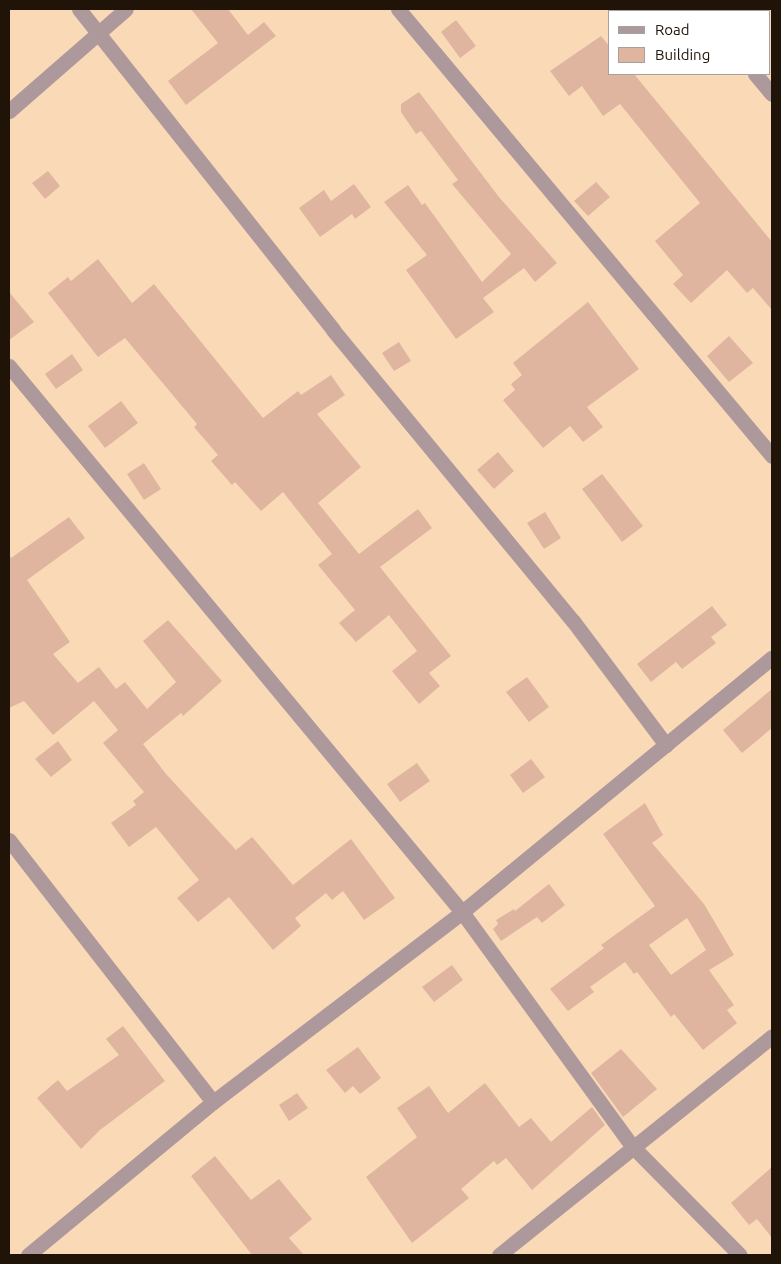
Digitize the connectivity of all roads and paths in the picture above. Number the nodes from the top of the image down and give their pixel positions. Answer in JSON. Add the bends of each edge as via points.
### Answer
{"nodes":[{"id":1,"x":79,"y":9,"type":"edge"},
{"id":2,"x":126,"y":9,"type":"edge"},
{"id":3,"x":398,"y":9,"type":"edge"},
{"id":4,"x":98,"y":33,"type":"junction"},
{"id":5,"x":756,"y":75,"type":"edge"},
{"id":6,"x":772,"y":94,"type":"edge"},
{"id":7,"x":9,"y":111,"type":"edge"},
{"id":8,"x":9,"y":366,"type":"edge"},
{"id":9,"x":772,"y":456,"type":"edge"},
{"id":10,"x":772,"y":657,"type":"edge"},
{"id":11,"x":666,"y":745,"type":"junction"},
{"id":12,"x":9,"y":840,"type":"edge"},
{"id":13,"x":462,"y":912,"type":"junction"},
{"id":14,"x":772,"y":1036,"type":"edge"},
{"id":15,"x":213,"y":1102,"type":"junction"},
{"id":16,"x":632,"y":1146,"type":"junction"},
{"id":17,"x":28,"y":1255,"type":"edge"},
{"id":18,"x":499,"y":1255,"type":"edge"},
{"id":19,"x":740,"y":1255,"type":"edge"}],
"edges":[{"from":1,"to":4,"type":"street"},
{"from":2,"to":4,"type":"street"},
{"from":3,"to":9,"type":"street"},
{"from":4,"to":7,"type":"street"},
{"from":4,"to":11,"type":"street","via":[[339,338],[573,621]]},
{"from":5,"to":6,"type":"street"},
{"from":8,"to":13,"type":"street"},
{"from":10,"to":11,"type":"street"},
{"from":11,"to":13,"type":"street"},
{"from":12,"to":15,"type":"street"},
{"from":13,"to":15,"type":"street"},
{"from":13,"to":16,"type":"street"},
{"from":14,"to":16,"type":"street"},
{"from":15,"to":17,"type":"street"},
{"from":16,"to":18,"type":"street"},
{"from":16,"to":19,"type":"street"}]}
